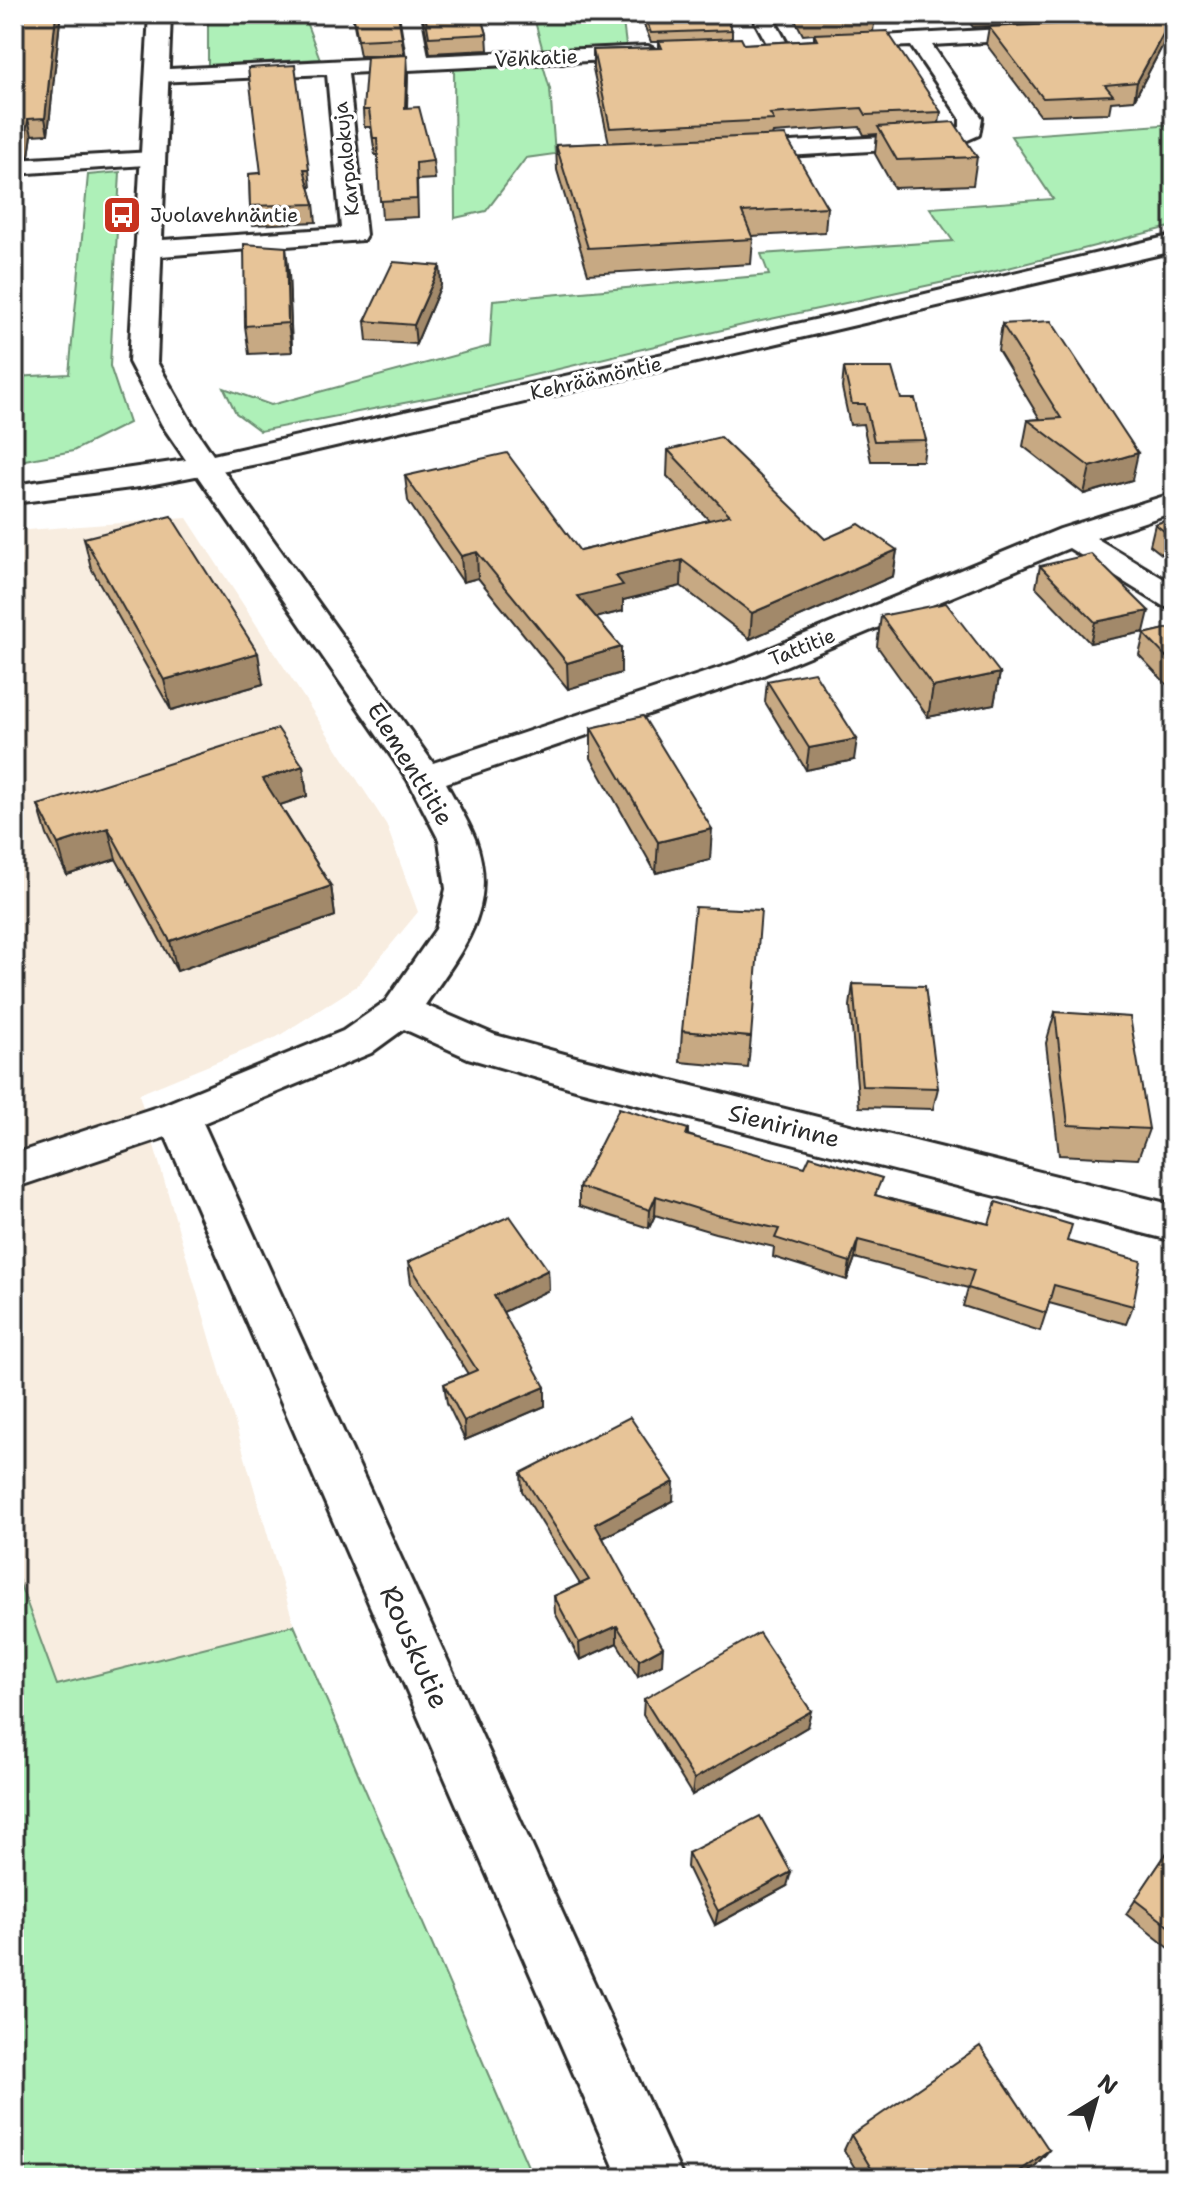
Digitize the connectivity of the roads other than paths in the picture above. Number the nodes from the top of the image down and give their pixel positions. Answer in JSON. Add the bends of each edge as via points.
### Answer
{"nodes":[{"id":1,"x":160,"y":14,"type":"edge"},
{"id":2,"x":410,"y":14,"type":"edge"},
{"id":3,"x":761,"y":14,"type":"edge"},
{"id":4,"x":1100,"y":14,"type":"edge"},
{"id":5,"x":918,"y":40,"type":"junction"},
{"id":6,"x":824,"y":43,"type":"edge"},
{"id":7,"x":777,"y":45,"type":"edge"},
{"id":8,"x":667,"y":51,"type":"edge"},
{"id":9,"x":419,"y":63,"type":"junction"},
{"id":10,"x":337,"y":68,"type":"junction"},
{"id":11,"x":157,"y":75,"type":"junction"},
{"id":12,"x":711,"y":154,"type":"edge"},
{"id":13,"x":152,"y":159,"type":"junction"},
{"id":14,"x":14,"y":167,"type":"edge"},
{"id":15,"x":1174,"y":243,"type":"edge"},
{"id":16,"x":148,"y":249,"type":"junction"},
{"id":17,"x":205,"y":465,"type":"junction"},
{"id":18,"x":14,"y":494,"type":"edge"},
{"id":19,"x":1174,"y":502,"type":"edge"},
{"id":20,"x":1071,"y":536,"type":"junction"},
{"id":21,"x":1174,"y":599,"type":"edge"},
{"id":22,"x":425,"y":778,"type":"junction"},
{"id":23,"x":400,"y":1011,"type":"junction"},
{"id":24,"x":178,"y":1116,"type":"junction"},
{"id":25,"x":14,"y":1171,"type":"edge"},
{"id":26,"x":1174,"y":1223,"type":"edge"},
{"id":27,"x":651,"y":2178,"type":"edge"}],
"edges":[{"from":1,"to":11,"type":"street"},
{"from":2,"to":9,"type":"street"},
{"from":3,"to":7,"type":"street"},
{"from":4,"to":5,"type":"street","via":[[1075,31]]},
{"from":5,"to":6,"type":"street"},
{"from":5,"to":12,"type":"street","via":[[971,118],[971,130],[962,136]]},
{"from":8,"to":9,"type":"street","name":"Vehkatie"},
{"from":9,"to":10,"type":"street","name":"Vehkatie"},
{"from":10,"to":11,"type":"street","name":"Vehkatie"},
{"from":10,"to":16,"type":"street","name":"Karpalokuja","via":[[354,235]]},
{"from":11,"to":13,"type":"street"},
{"from":13,"to":14,"type":"street"},
{"from":13,"to":16,"type":"street"},
{"from":15,"to":17,"type":"street","name":"Kehräämöntie"},
{"from":16,"to":17,"type":"street","via":[[143,362]]},
{"from":17,"to":18,"type":"street","name":"Kehräämöntie"},
{"from":17,"to":22,"type":"street","name":"Elementtitie"},
{"from":19,"to":20,"type":"street","name":"Tattitie"},
{"from":20,"to":21,"type":"street"},
{"from":20,"to":22,"type":"street","name":"Tattitie","via":[[749,669]]},
{"from":22,"to":23,"type":"street","name":"Elementtitie","via":[[457,840],[465,889],[455,931]]},
{"from":23,"to":24,"type":"street","name":"Elementtitie","via":[[357,1042]]},
{"from":23,"to":26,"type":"street","name":"Sienirinne","via":[[483,1047],[579,1074]]},
{"from":24,"to":25,"type":"street","name":"Elementtitie"},
{"from":24,"to":27,"type":"street","name":"Rouskutie"}]}
